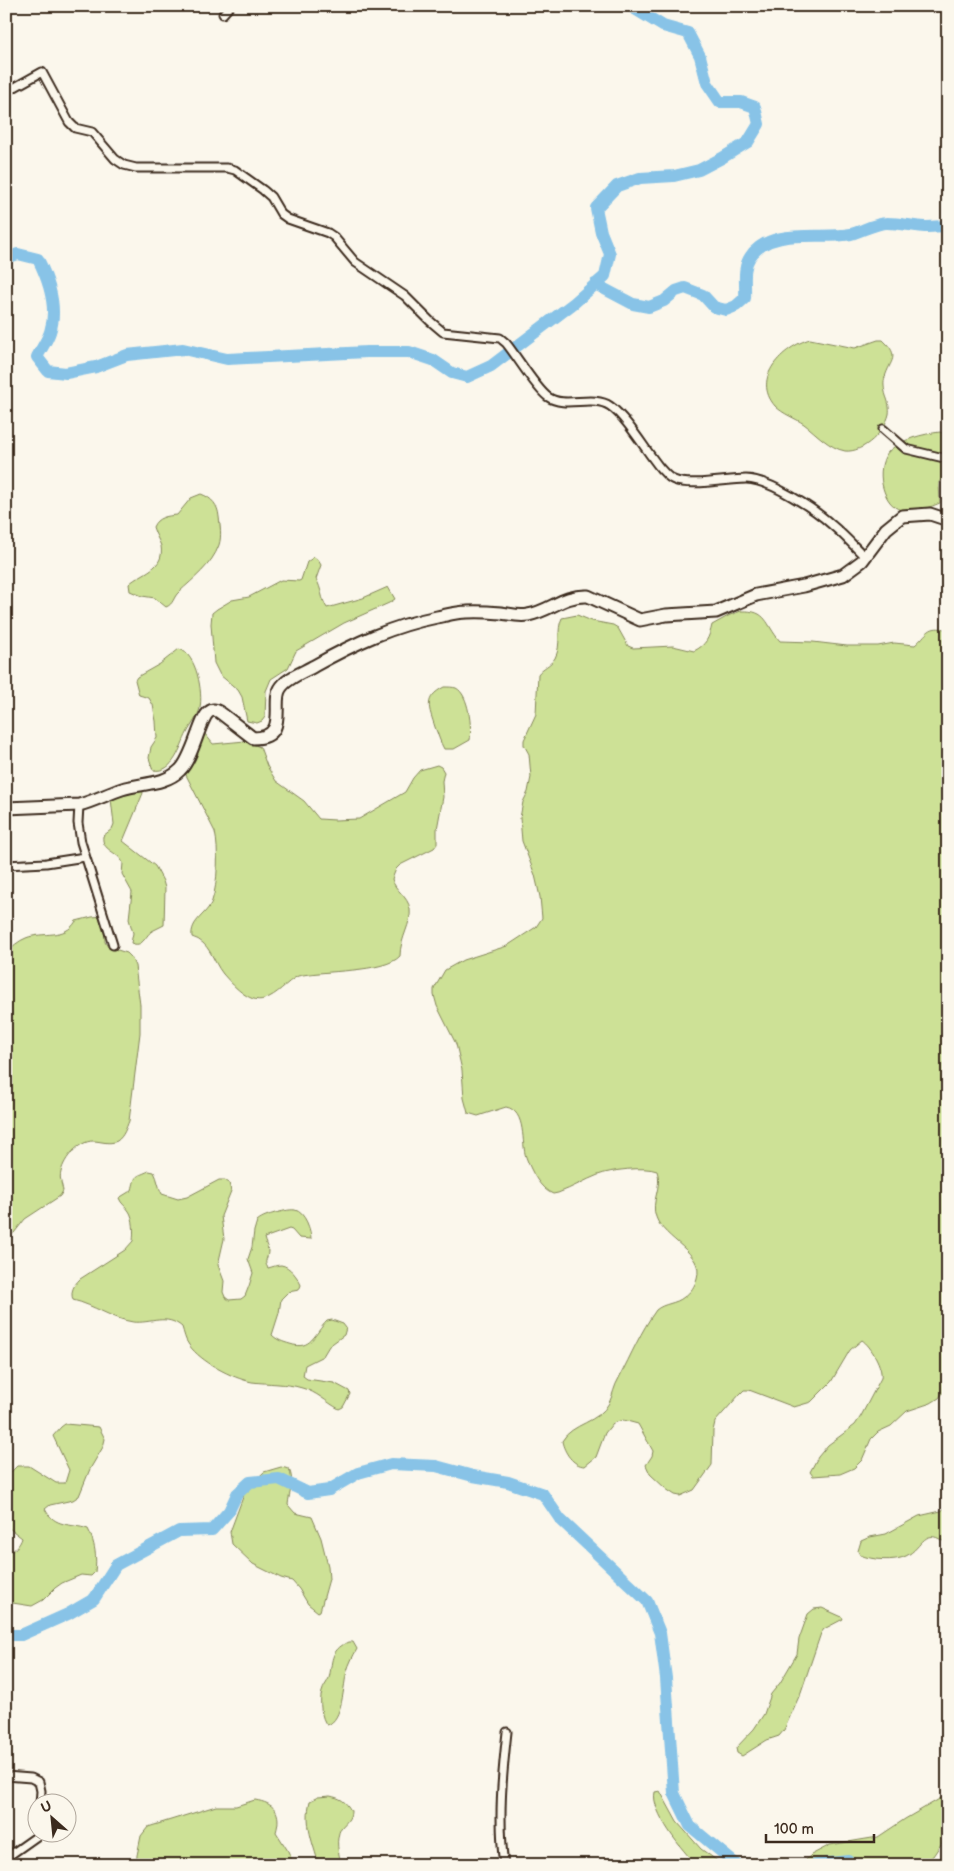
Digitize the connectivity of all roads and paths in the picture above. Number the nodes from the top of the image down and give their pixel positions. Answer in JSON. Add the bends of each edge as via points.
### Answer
{"nodes":[{"id":1,"x":230,"y":6,"type":"edge"},
{"id":2,"x":223,"y":14,"type":"dead end"},
{"id":3,"x":6,"y":92,"type":"edge"},
{"id":4,"x":883,"y":429,"type":"dead end"},
{"id":5,"x":948,"y":459,"type":"edge"},
{"id":6,"x":948,"y":520,"type":"edge"},
{"id":7,"x":865,"y":557,"type":"junction"},
{"id":8,"x":79,"y":805,"type":"junction"},
{"id":9,"x":6,"y":808,"type":"edge"},
{"id":10,"x":85,"y":857,"type":"junction"},
{"id":11,"x":6,"y":865,"type":"edge"},
{"id":12,"x":113,"y":945,"type":"dead end"},
{"id":13,"x":507,"y":1732,"type":"dead end"},
{"id":14,"x":6,"y":1776,"type":"edge"},
{"id":15,"x":41,"y":1794,"type":"edge"},
{"id":16,"x":28,"y":1842,"type":"edge"},
{"id":17,"x":6,"y":1858,"type":"edge"},
{"id":18,"x":504,"y":1865,"type":"edge"}],
"edges":[{"from":1,"to":2,"type":"street"},
{"from":3,"to":7,"type":"street","via":[[42,72],[69,122],[75,128],[92,132],[124,165],[235,170],[271,197],[288,219],[334,237],[355,262],[406,296],[444,332],[500,338],[548,398],[561,403],[599,402],[610,405],[672,480],[750,479],[765,483],[831,523]]},
{"from":4,"to":5,"type":"street","via":[[906,449]]},
{"from":6,"to":7,"type":"main road","via":[[930,514],[902,516],[892,522]]},
{"from":7,"to":8,"type":"main road","via":[[843,575],[756,595],[716,612],[640,620],[588,596],[581,596],[570,597],[526,616],[466,612],[397,626],[370,636],[282,685],[277,695],[276,722],[265,736],[253,738],[213,710],[206,715],[189,758],[180,771],[165,780],[124,788]]},
{"from":8,"to":9,"type":"main road"},
{"from":8,"to":10,"type":"street","via":[[78,823]]},
{"from":10,"to":11,"type":"street"},
{"from":10,"to":12,"type":"street"},
{"from":13,"to":18,"type":"street","via":[[501,1788]]},
{"from":14,"to":15,"type":"street","via":[[31,1778],[39,1782]]},
{"from":16,"to":17,"type":"street"}]}
